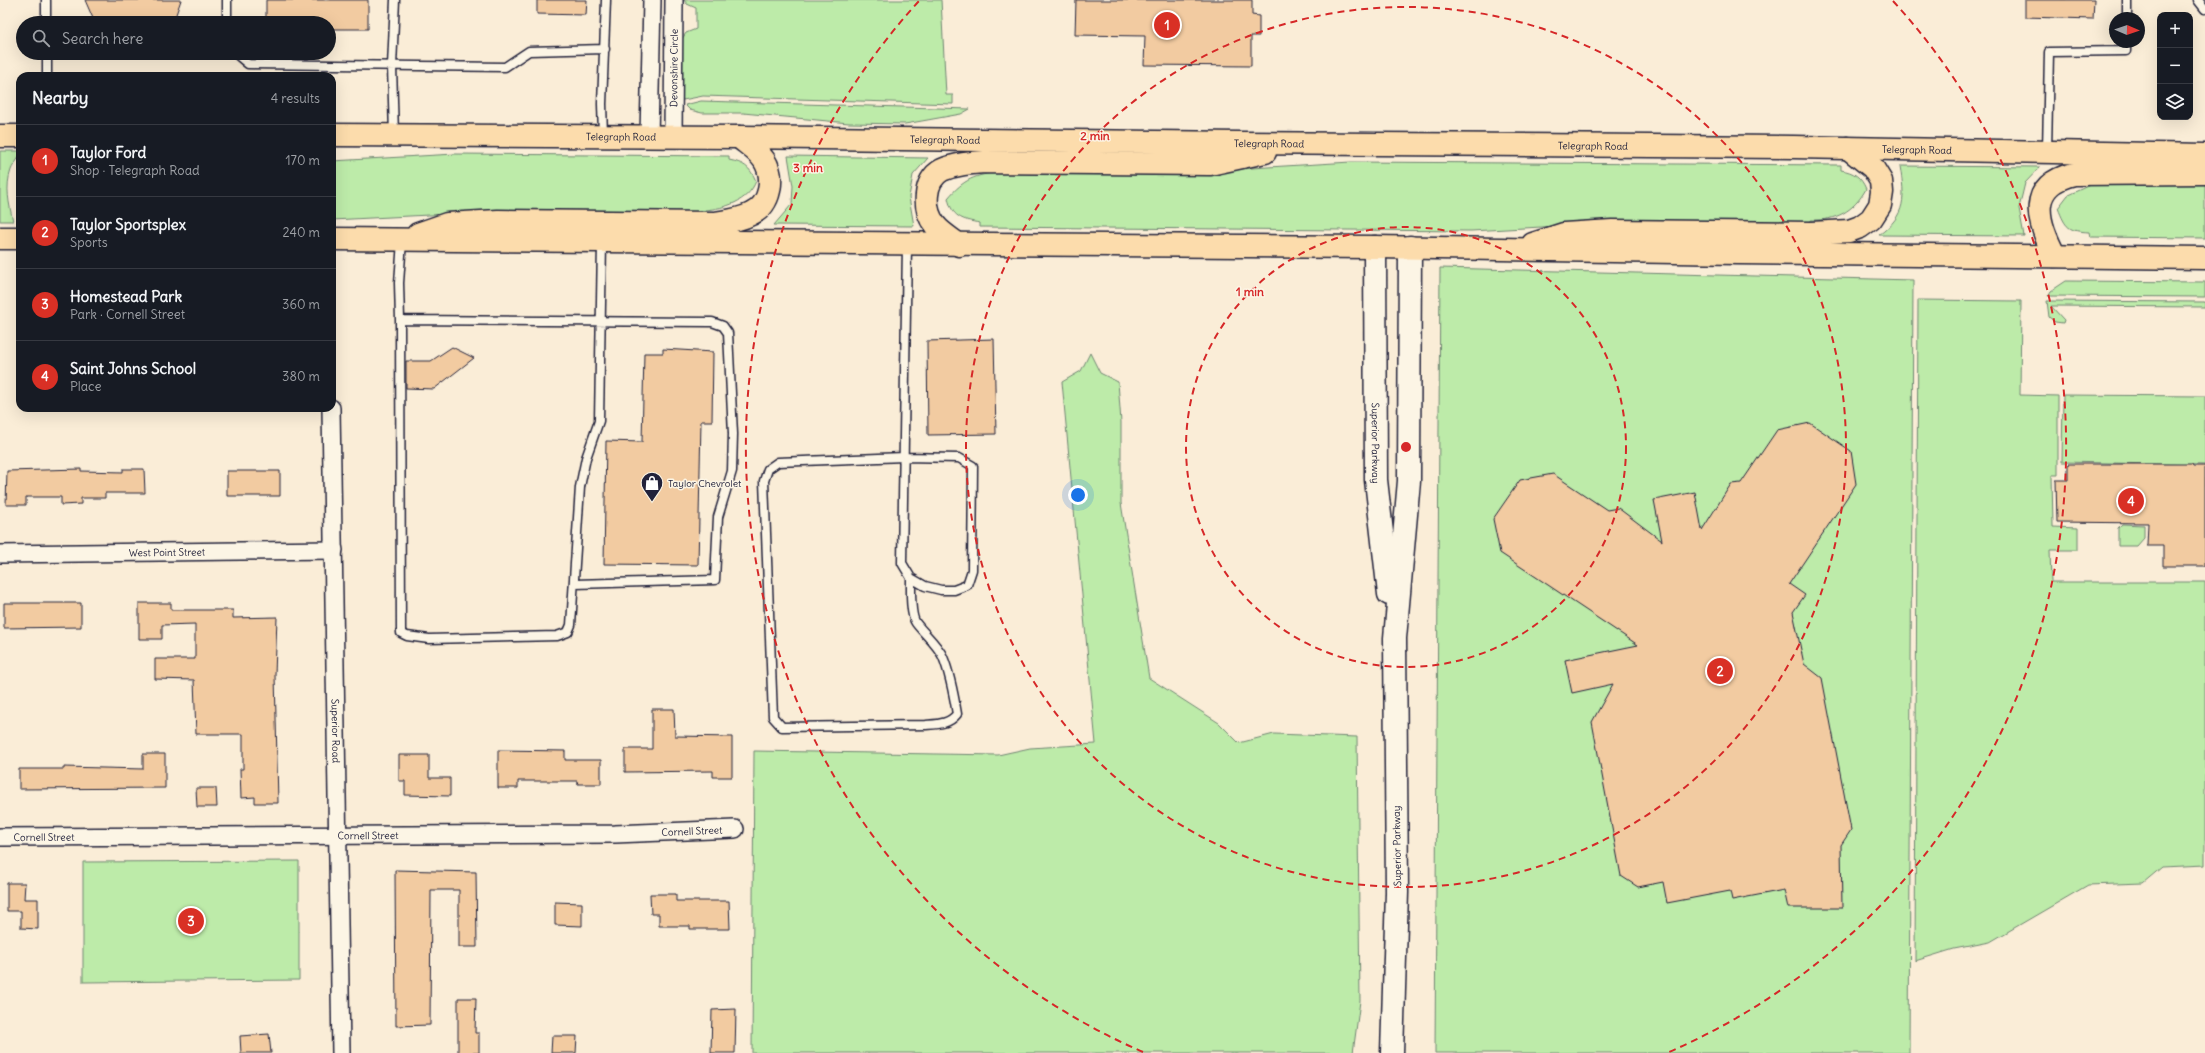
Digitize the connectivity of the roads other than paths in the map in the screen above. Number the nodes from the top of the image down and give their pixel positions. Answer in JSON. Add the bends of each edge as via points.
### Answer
{"nodes":[{"id":1,"x":46,"y":0,"type":"edge"},
{"id":2,"x":227,"y":0,"type":"edge"},
{"id":3,"x":395,"y":0,"type":"edge"},
{"id":4,"x":606,"y":0,"type":"edge"},
{"id":5,"x":652,"y":0,"type":"edge"},
{"id":6,"x":674,"y":0,"type":"edge"},
{"id":7,"x":2127,"y":0,"type":"edge"},
{"id":8,"x":2198,"y":0,"type":"edge"},
{"id":9,"x":2205,"y":9,"type":"edge"},
{"id":10,"x":2126,"y":12,"type":"edge"},
{"id":11,"x":46,"y":16,"type":"edge"},
{"id":12,"x":227,"y":16,"type":"edge"},
{"id":13,"x":2126,"y":48,"type":"edge"},
{"id":14,"x":604,"y":49,"type":"junction"},
{"id":15,"x":47,"y":60,"type":"edge"},
{"id":16,"x":243,"y":60,"type":"edge"},
{"id":17,"x":392,"y":66,"type":"junction"},
{"id":18,"x":47,"y":72,"type":"edge"},
{"id":19,"x":0,"y":136,"type":"edge"},
{"id":20,"x":16,"y":136,"type":"edge"},
{"id":21,"x":336,"y":136,"type":"edge"},
{"id":22,"x":394,"y":136,"type":"junction"},
{"id":23,"x":603,"y":136,"type":"junction"},
{"id":24,"x":649,"y":136,"type":"junction"},
{"id":25,"x":673,"y":136,"type":"junction"},
{"id":26,"x":739,"y":137,"type":"junction"},
{"id":27,"x":1306,"y":144,"type":"junction"},
{"id":28,"x":336,"y":147,"type":"edge"},
{"id":29,"x":1848,"y":148,"type":"junction"},
{"id":30,"x":2047,"y":152,"type":"junction"},
{"id":31,"x":2205,"y":155,"type":"edge"},
{"id":32,"x":2205,"y":173,"type":"edge"},
{"id":33,"x":0,"y":238,"type":"edge"},
{"id":34,"x":16,"y":238,"type":"edge"},
{"id":35,"x":336,"y":239,"type":"edge"},
{"id":36,"x":402,"y":240,"type":"junction"},
{"id":37,"x":602,"y":240,"type":"junction"},
{"id":38,"x":907,"y":245,"type":"junction"},
{"id":39,"x":959,"y":245,"type":"junction"},
{"id":40,"x":1375,"y":247,"type":"junction"},
{"id":41,"x":1410,"y":247,"type":"junction"},
{"id":42,"x":1515,"y":249,"type":"junction"},
{"id":43,"x":2055,"y":256,"type":"junction"},
{"id":44,"x":2205,"y":258,"type":"edge"},
{"id":45,"x":400,"y":320,"type":"junction"},
{"id":46,"x":601,"y":322,"type":"junction"},
{"id":47,"x":331,"y":412,"type":"edge"},
{"id":48,"x":904,"y":456,"type":"junction"},
{"id":49,"x":334,"y":550,"type":"junction"},
{"id":50,"x":0,"y":554,"type":"edge"},
{"id":51,"x":911,"y":578,"type":"junction"},
{"id":52,"x":575,"y":584,"type":"junction"},
{"id":53,"x":1395,"y":638,"type":"junction"},
{"id":54,"x":735,"y":829,"type":"dead end"},
{"id":55,"x":338,"y":835,"type":"junction"},
{"id":56,"x":0,"y":837,"type":"edge"},
{"id":57,"x":341,"y":1053,"type":"edge"},
{"id":58,"x":1392,"y":1053,"type":"edge"}],
"edges":[{"from":1,"to":11,"type":"lane"},
{"from":2,"to":12,"type":"lane"},
{"from":3,"to":17,"type":"lane"},
{"from":4,"to":14,"type":"lane"},
{"from":5,"to":24,"type":"street"},
{"from":6,"to":25,"type":"street","name":"Devonshire Circle"},
{"from":7,"to":10,"type":"lane"},
{"from":8,"to":9,"type":"lane"},
{"from":13,"to":30,"type":"lane","via":[[2126,52],[2049,52]]},
{"from":14,"to":17,"type":"lane","via":[[529,51],[506,67]]},
{"from":14,"to":23,"type":"lane"},
{"from":15,"to":18,"type":"lane"},
{"from":16,"to":17,"type":"lane","via":[[248,64]]},
{"from":17,"to":22,"type":"lane"},
{"from":19,"to":20,"type":"main road"},
{"from":21,"to":22,"type":"main road","name":"Telegraph Road"},
{"from":22,"to":23,"type":"main road","name":"Telegraph Road"},
{"from":22,"to":28,"type":"main road"},
{"from":23,"to":24,"type":"main road","name":"Telegraph Road"},
{"from":24,"to":25,"type":"main road","name":"Telegraph Road"},
{"from":25,"to":26,"type":"main road","name":"Telegraph Road"},
{"from":26,"to":27,"type":"main road","name":"Telegraph Road"},
{"from":26,"to":36,"type":"main road","via":[[764,161],[770,175],[770,192],[753,214],[739,219],[715,223],[498,221],[447,224]]},
{"from":27,"to":29,"type":"main road","name":"Telegraph Road"},
{"from":27,"to":39,"type":"main road","via":[[1210,164],[985,162],[958,165],[941,171],[934,177],[926,201],[929,216],[936,226]]},
{"from":29,"to":30,"type":"main road","name":"Telegraph Road"},
{"from":29,"to":42,"type":"main road","via":[[1873,168],[1881,181],[1882,192],[1880,205],[1872,219],[1849,231],[1612,231],[1564,234]]},
{"from":30,"to":31,"type":"main road","name":"Telegraph Road"},
{"from":32,"to":43,"type":"main road","via":[[2074,174],[2059,177],[2049,183],[2042,198],[2039,217],[2042,232]]},
{"from":33,"to":34,"type":"main road"},
{"from":35,"to":36,"type":"main road"},
{"from":36,"to":37,"type":"main road"},
{"from":36,"to":45,"type":"lane"},
{"from":37,"to":38,"type":"main road"},
{"from":37,"to":46,"type":"lane"},
{"from":38,"to":39,"type":"main road"},
{"from":38,"to":48,"type":"lane"},
{"from":39,"to":40,"type":"main road"},
{"from":40,"to":41,"type":"main road"},
{"from":40,"to":53,"type":"main road","name":"Superior Parkway","via":[[1376,480]]},
{"from":41,"to":42,"type":"main road"},
{"from":41,"to":53,"type":"main road","name":"Superior Parkway","via":[[1409,481]]},
{"from":42,"to":43,"type":"main road"},
{"from":43,"to":44,"type":"main road"},
{"from":45,"to":46,"type":"lane"},
{"from":45,"to":52,"type":"lane","via":[[401,633],[429,639],[557,636],[568,632],[571,625]]},
{"from":46,"to":52,"type":"lane","via":[[599,421],[586,458],[580,487]]},
{"from":46,"to":52,"type":"lane","via":[[712,322],[723,326],[730,342],[732,471],[718,518],[715,580]]},
{"from":47,"to":49,"type":"street","name":"Superior Road"},
{"from":48,"to":51,"type":"lane","via":[[902,563]]},
{"from":48,"to":51,"type":"lane","via":[[959,458],[973,466],[972,570],[967,585],[954,590],[941,590],[925,586]]},
{"from":48,"to":51,"type":"lane","via":[[778,462],[768,469],[764,481],[772,703],[776,722],[782,727],[926,724],[949,722],[953,719],[957,714],[955,701],[943,657],[928,634],[915,622],[911,603]]},
{"from":49,"to":50,"type":"street","name":"West Point Street"},
{"from":49,"to":55,"type":"street","name":"Superior Road"},
{"from":53,"to":58,"type":"main road","name":"Superior Parkway","via":[[1397,892]]},
{"from":54,"to":55,"type":"street","name":"Cornell Street","via":[[615,834]]},
{"from":55,"to":56,"type":"street","name":"Cornell Street"},
{"from":55,"to":57,"type":"street","name":"Superior Road"}]}
